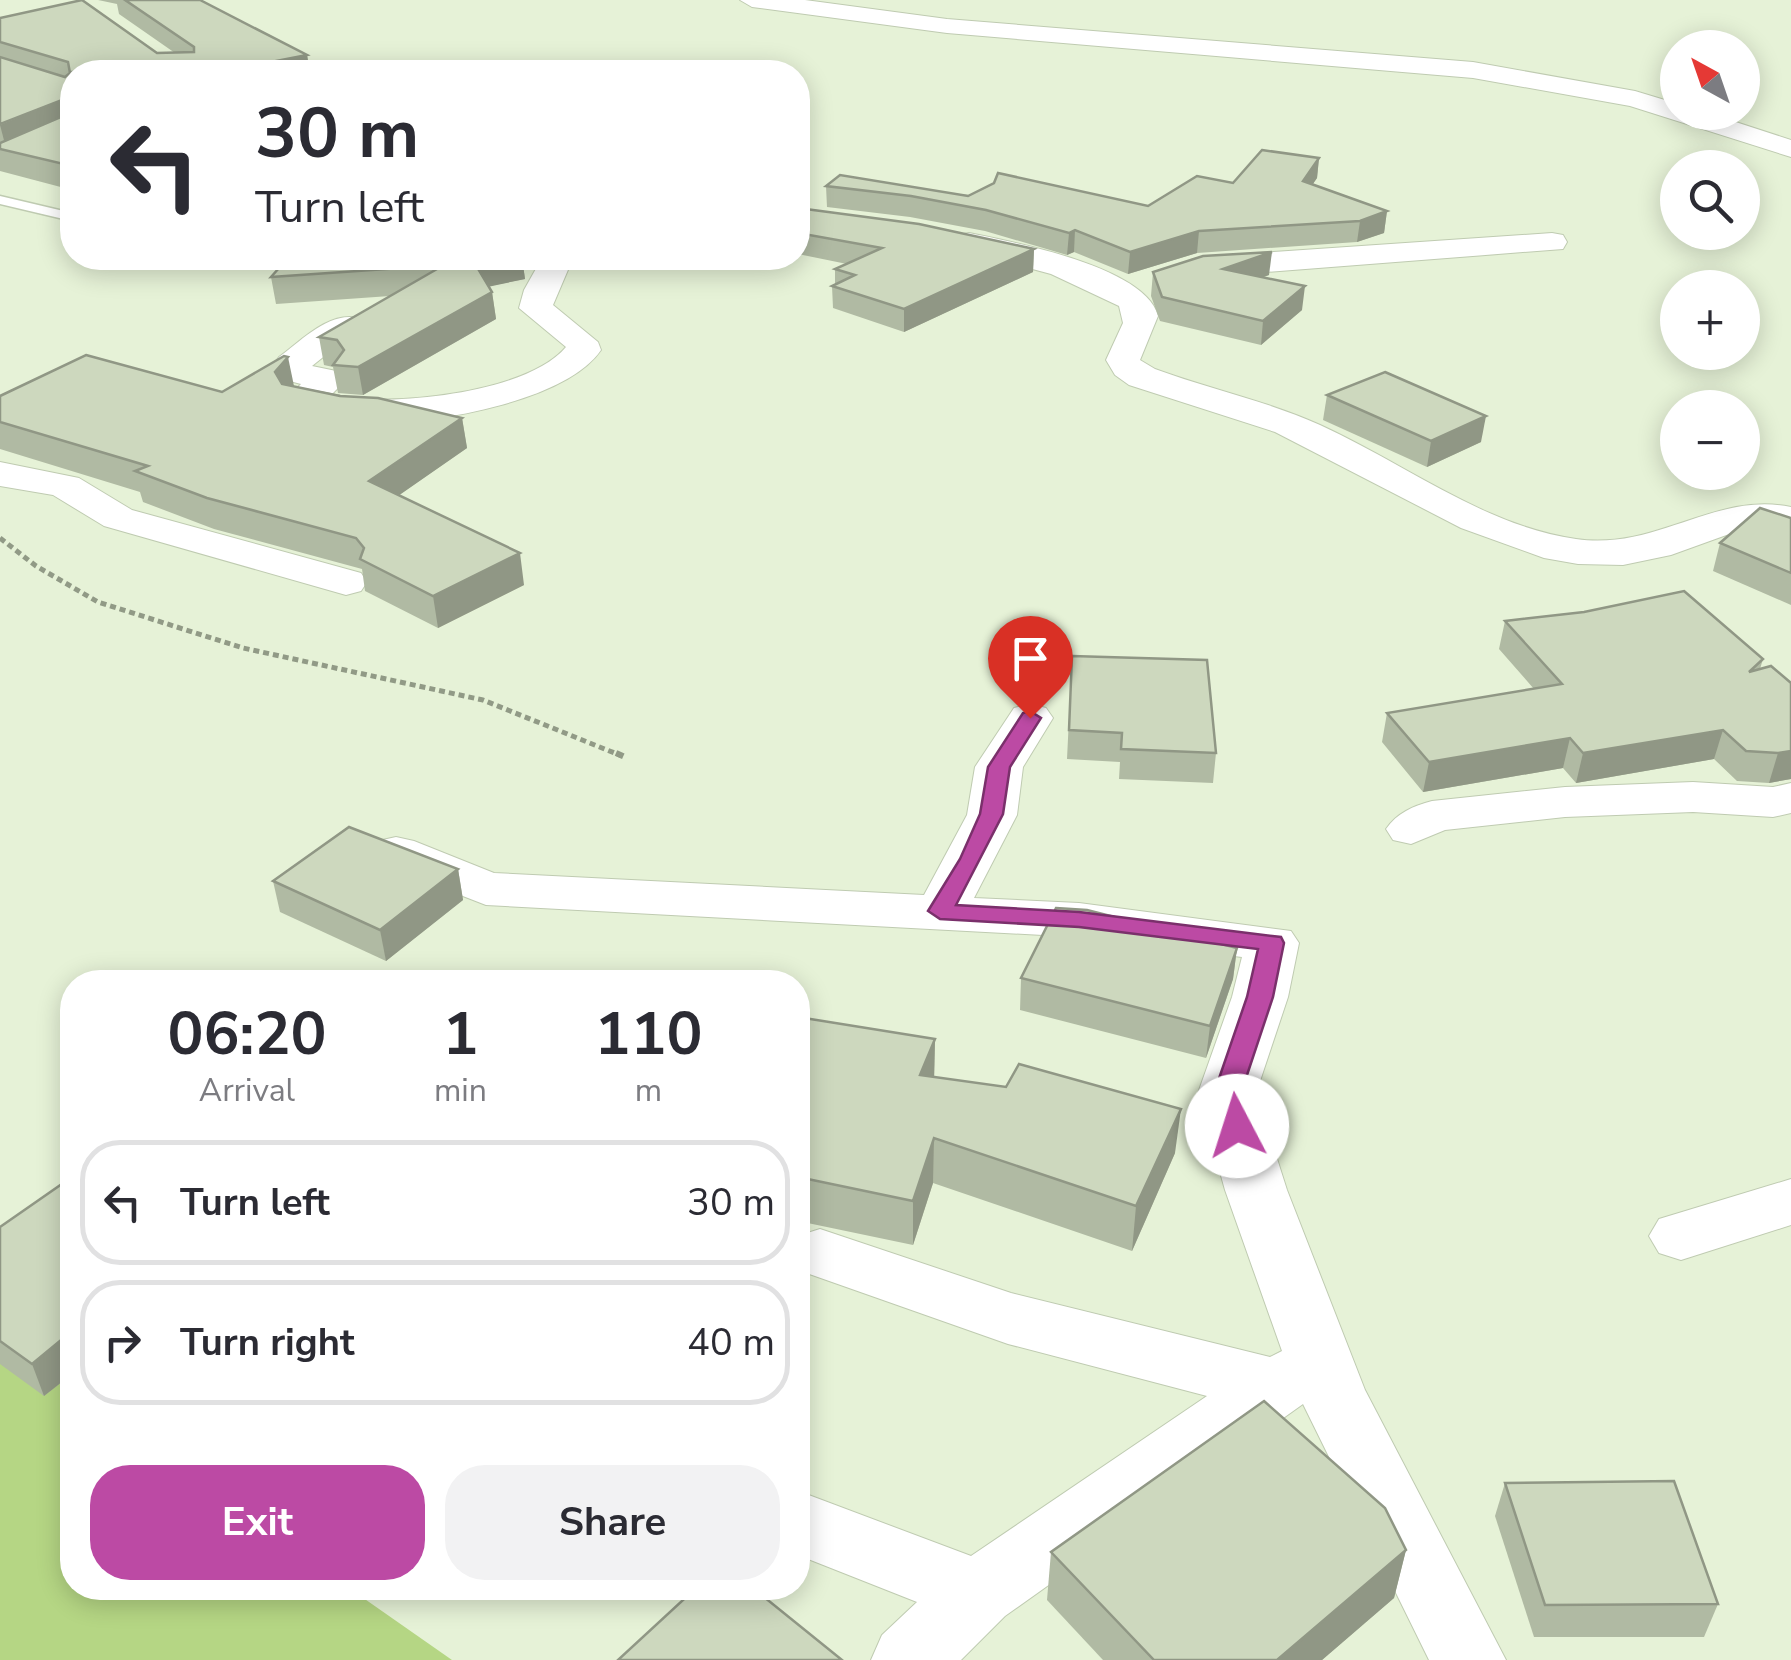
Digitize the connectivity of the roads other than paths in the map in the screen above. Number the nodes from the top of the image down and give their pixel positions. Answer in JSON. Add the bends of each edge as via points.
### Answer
{"nodes":[{"id":1,"x":752,"y":0,"type":"edge"},
{"id":2,"x":1791,"y":150,"type":"edge"},
{"id":3,"x":0,"y":200,"type":"edge"},
{"id":4,"x":60,"y":214,"type":"edge"},
{"id":5,"x":932,"y":235,"type":"edge"},
{"id":6,"x":1552,"y":242,"type":"dead end"},
{"id":7,"x":551,"y":270,"type":"edge"},
{"id":8,"x":1146,"y":283,"type":"junction"},
{"id":9,"x":346,"y":326,"type":"edge"},
{"id":10,"x":0,"y":474,"type":"edge"},
{"id":11,"x":1791,"y":519,"type":"edge"},
{"id":12,"x":346,"y":582,"type":"dead end"},
{"id":13,"x":1030,"y":718,"type":"dead end"},
{"id":14,"x":1791,"y":798,"type":"edge"},
{"id":15,"x":1410,"y":829,"type":"dead end"},
{"id":16,"x":372,"y":842,"type":"edge"},
{"id":17,"x":940,"y":911,"type":"junction"},
{"id":18,"x":1791,"y":1202,"type":"edge"},
{"id":19,"x":1680,"y":1236,"type":"dead end"},
{"id":20,"x":820,"y":1253,"type":"dead end"},
{"id":21,"x":1297,"y":1374,"type":"junction"},
{"id":22,"x":810,"y":1528,"type":"edge"},
{"id":23,"x":979,"y":1592,"type":"junction"},
{"id":24,"x":909,"y":1660,"type":"edge"},
{"id":25,"x":1468,"y":1660,"type":"edge"}],
"edges":[{"from":1,"to":2,"type":"street","via":[[947,26],[1473,70],[1635,99]]},
{"from":3,"to":4,"type":"lane"},
{"from":5,"to":8,"type":"street"},
{"from":6,"to":8,"type":"street","via":[[1244,262]]},
{"from":7,"to":9,"type":"street","via":[[536,308],[584,350],[558,371],[509,388],[420,410],[374,413],[302,402],[328,380],[294,372],[291,364]]},
{"from":8,"to":11,"type":"street","via":[[1123,360],[1127,368],[1279,420],[1526,540],[1578,552],[1626,552],[1756,513]]},
{"from":10,"to":12,"type":"street","via":[[64,486],[118,518]]},
{"from":13,"to":17,"type":"street","via":[[999,767],[992,814]]},
{"from":14,"to":15,"type":"street","via":[[1565,802],[1432,816]]},
{"from":16,"to":17,"type":"street","via":[[486,889]]},
{"from":17,"to":21,"type":"street","via":[[1272,943],[1228,1093]]},
{"from":18,"to":19,"type":"street"},
{"from":20,"to":21,"type":"street","via":[[1008,1318]]},
{"from":21,"to":23,"type":"street"},
{"from":21,"to":25,"type":"street","via":[[1332,1394]]},
{"from":22,"to":23,"type":"street"},
{"from":23,"to":24,"type":"street"}]}
